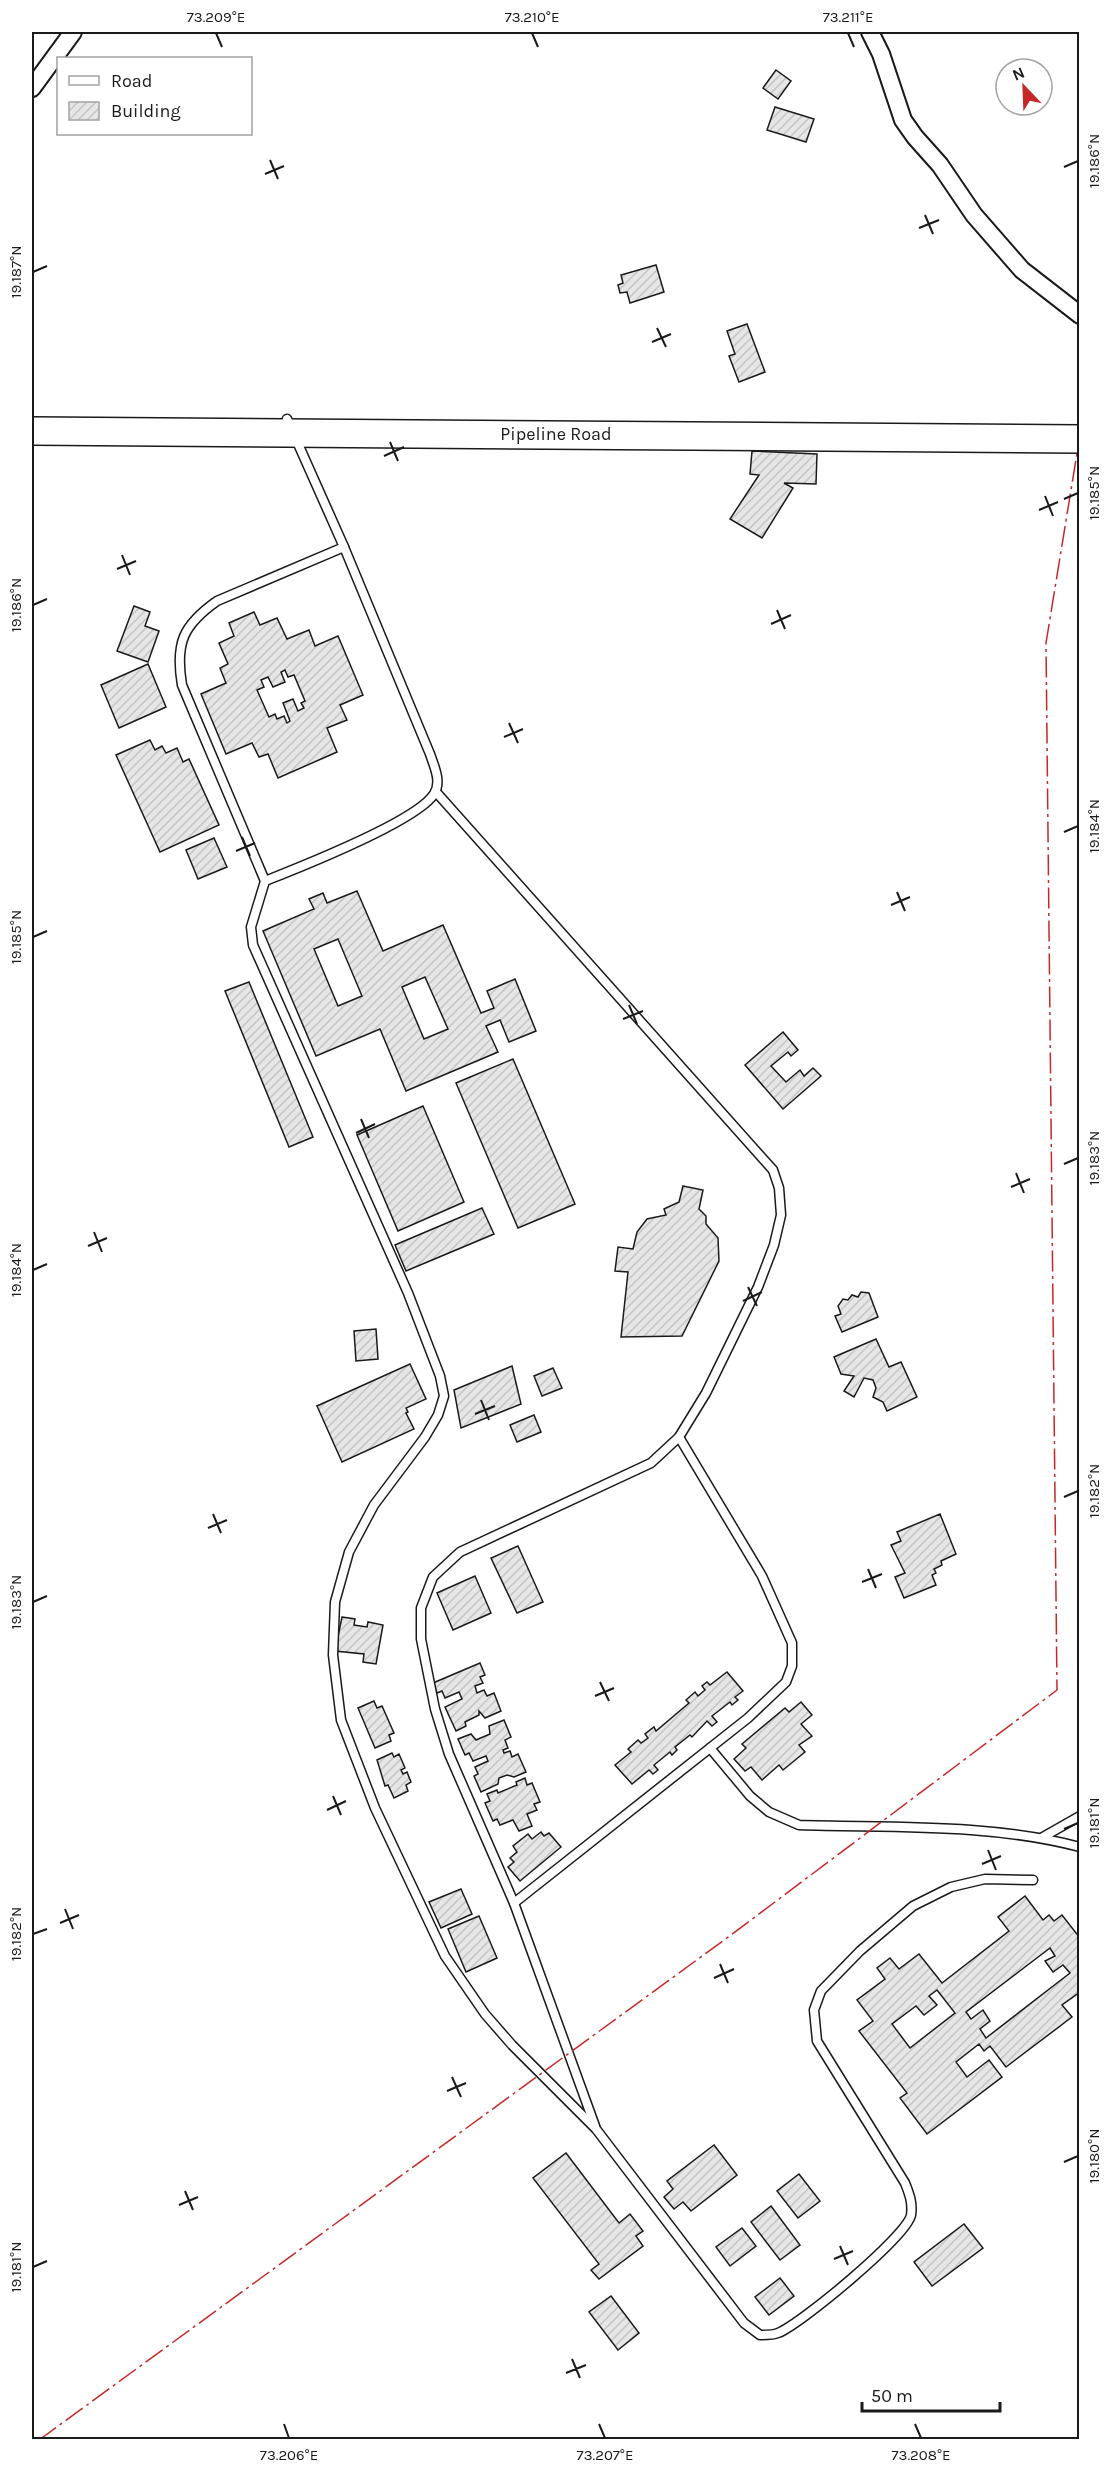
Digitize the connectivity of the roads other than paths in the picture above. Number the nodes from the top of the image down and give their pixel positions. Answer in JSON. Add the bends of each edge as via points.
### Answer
{"nodes":[{"id":1,"x":73,"y":32,"type":"edge"},
{"id":2,"x":870,"y":32,"type":"edge"},
{"id":3,"x":32,"y":88,"type":"edge"},
{"id":4,"x":1080,"y":315,"type":"edge"},
{"id":5,"x":1080,"y":421,"type":"edge"},
{"id":6,"x":42,"y":424,"type":"edge"},
{"id":7,"x":289,"y":425,"type":"junction"},
{"id":8,"x":1080,"y":439,"type":"edge"},
{"id":9,"x":344,"y":547,"type":"junction"},
{"id":10,"x":436,"y":792,"type":"junction"},
{"id":11,"x":265,"y":881,"type":"junction"},
{"id":12,"x":679,"y":1437,"type":"junction"},
{"id":13,"x":710,"y":1748,"type":"junction"},
{"id":14,"x":1080,"y":1816,"type":"edge"},
{"id":15,"x":1043,"y":1837,"type":"junction"},
{"id":16,"x":1080,"y":1847,"type":"edge"},
{"id":17,"x":1033,"y":1880,"type":"dead end"},
{"id":18,"x":514,"y":1903,"type":"junction"},
{"id":19,"x":596,"y":2129,"type":"junction"}],
"edges":[{"from":1,"to":3,"type":"street"},
{"from":2,"to":4,"type":"street","via":[[903,120],[974,215],[1022,270]]},
{"from":5,"to":7,"type":"main road","name":"Pipeline Road"},
{"from":6,"to":7,"type":"main road","name":"Pipeline Road"},
{"from":7,"to":8,"type":"main road","name":"Pipeline Road"},
{"from":7,"to":9,"type":"lane"},
{"from":9,"to":10,"type":"lane","via":[[430,754],[437,777]]},
{"from":9,"to":11,"type":"lane","via":[[217,601],[185,630],[178,661],[182,684]]},
{"from":10,"to":11,"type":"lane","via":[[426,804],[388,826]]},
{"from":10,"to":12,"type":"lane","via":[[773,1170],[781,1215],[774,1245],[722,1361]]},
{"from":11,"to":19,"type":"lane","via":[[250,927],[253,945],[408,1293],[444,1396],[425,1437],[374,1505],[349,1552],[335,1602],[333,1644],[341,1719],[375,1808],[445,1956],[512,2045]]},
{"from":12,"to":13,"type":"lane","via":[[762,1576],[792,1643],[792,1666],[786,1682]]},
{"from":12,"to":18,"type":"lane","via":[[651,1463],[460,1552],[433,1577],[421,1608],[421,1639],[449,1754]]},
{"from":13,"to":15,"type":"lane","via":[[750,1796],[769,1812],[799,1825],[1000,1831]]},
{"from":13,"to":18,"type":"lane"},
{"from":14,"to":15,"type":"lane"},
{"from":15,"to":16,"type":"lane"},
{"from":17,"to":19,"type":"lane","via":[[985,1879],[951,1887],[913,1906],[821,1991],[814,2010],[817,2041],[905,2183],[911,2217],[893,2241],[839,2289],[778,2333],[760,2335],[744,2323]]},
{"from":18,"to":19,"type":"lane"}]}
